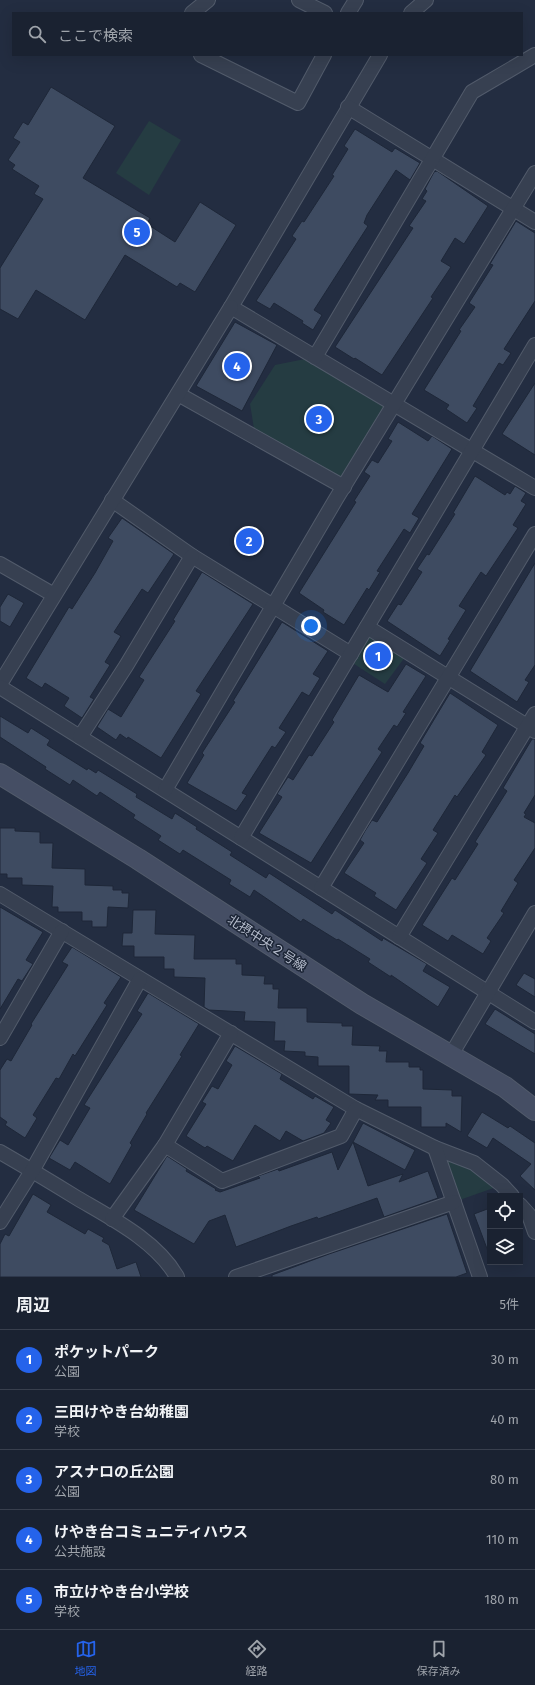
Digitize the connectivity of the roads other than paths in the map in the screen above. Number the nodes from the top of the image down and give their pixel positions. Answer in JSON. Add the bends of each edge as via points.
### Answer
{"nodes":[{"id":1,"x":208,"y":0,"type":"edge"},
{"id":2,"x":300,"y":0,"type":"edge"},
{"id":3,"x":356,"y":0,"type":"edge"},
{"id":4,"x":426,"y":0,"type":"edge"},
{"id":5,"x":193,"y":12,"type":"edge"},
{"id":6,"x":323,"y":12,"type":"edge"},
{"id":7,"x":349,"y":12,"type":"edge"},
{"id":8,"x":412,"y":12,"type":"edge"},
{"id":9,"x":535,"y":55,"type":"edge"},
{"id":10,"x":203,"y":56,"type":"edge"},
{"id":11,"x":323,"y":56,"type":"edge"},
{"id":12,"x":379,"y":56,"type":"edge"},
{"id":13,"x":348,"y":107,"type":"junction"},
{"id":14,"x":432,"y":159,"type":"junction"},
{"id":15,"x":535,"y":173,"type":"edge"},
{"id":16,"x":513,"y":209,"type":"junction"},
{"id":17,"x":535,"y":222,"type":"edge"},
{"id":18,"x":232,"y":307,"type":"junction"},
{"id":19,"x":535,"y":345,"type":"edge"},
{"id":20,"x":315,"y":357,"type":"junction"},
{"id":21,"x":178,"y":394,"type":"junction"},
{"id":22,"x":394,"y":404,"type":"junction"},
{"id":23,"x":472,"y":451,"type":"junction"},
{"id":24,"x":344,"y":487,"type":"junction"},
{"id":25,"x":535,"y":488,"type":"edge"},
{"id":26,"x":112,"y":500,"type":"junction"},
{"id":27,"x":535,"y":534,"type":"edge"},
{"id":28,"x":192,"y":556,"type":"junction"},
{"id":29,"x":0,"y":564,"type":"edge"},
{"id":30,"x":54,"y":595,"type":"junction"},
{"id":31,"x":273,"y":606,"type":"junction"},
{"id":32,"x":367,"y":628,"type":"junction"},
{"id":33,"x":351,"y":654,"type":"junction"},
{"id":34,"x":448,"y":678,"type":"junction"},
{"id":35,"x":0,"y":684,"type":"edge"},
{"id":36,"x":0,"y":687,"type":"edge"},
{"id":37,"x":535,"y":714,"type":"edge"},
{"id":38,"x":531,"y":729,"type":"edge"},
{"id":39,"x":80,"y":737,"type":"junction"},
{"id":40,"x":0,"y":774,"type":"edge"},
{"id":41,"x":165,"y":790,"type":"junction"},
{"id":42,"x":241,"y":838,"type":"junction"},
{"id":43,"x":321,"y":888,"type":"junction"},
{"id":44,"x":0,"y":894,"type":"edge"},
{"id":45,"x":535,"y":913,"type":"edge"},
{"id":46,"x":62,"y":931,"type":"junction"},
{"id":47,"x":399,"y":937,"type":"junction"},
{"id":48,"x":140,"y":979,"type":"junction"},
{"id":49,"x":488,"y":993,"type":"junction"},
{"id":50,"x":535,"y":1022,"type":"edge"},
{"id":51,"x":231,"y":1033,"type":"junction"},
{"id":52,"x":0,"y":1038,"type":"edge"},
{"id":53,"x":450,"y":1055,"type":"junction"},
{"id":54,"x":356,"y":1109,"type":"junction"},
{"id":55,"x":535,"y":1110,"type":"edge"},
{"id":56,"x":165,"y":1145,"type":"junction"},
{"id":57,"x":435,"y":1148,"type":"junction"},
{"id":58,"x":0,"y":1152,"type":"edge"},
{"id":59,"x":32,"y":1171,"type":"junction"},
{"id":60,"x":509,"y":1193,"type":"edge"},
{"id":61,"x":454,"y":1202,"type":"junction"},
{"id":62,"x":523,"y":1208,"type":"edge"},
{"id":63,"x":112,"y":1218,"type":"junction"},
{"id":64,"x":0,"y":1222,"type":"edge"},
{"id":65,"x":535,"y":1232,"type":"edge"},
{"id":66,"x":177,"y":1277,"type":"edge"},
{"id":67,"x":236,"y":1277,"type":"edge"},
{"id":68,"x":480,"y":1277,"type":"edge"}],
"edges":[{"from":1,"to":5,"type":"street"},
{"from":2,"to":6,"type":"street"},
{"from":3,"to":7,"type":"street"},
{"from":4,"to":8,"type":"street"},
{"from":9,"to":14,"type":"street","via":[[472,92]]},
{"from":10,"to":11,"type":"street","via":[[298,103]]},
{"from":12,"to":13,"type":"street"},
{"from":13,"to":14,"type":"street"},
{"from":13,"to":18,"type":"street"},
{"from":14,"to":16,"type":"street"},
{"from":14,"to":20,"type":"street"},
{"from":15,"to":16,"type":"street"},
{"from":16,"to":17,"type":"street"},
{"from":16,"to":22,"type":"street"},
{"from":18,"to":20,"type":"street"},
{"from":18,"to":21,"type":"street"},
{"from":19,"to":23,"type":"street"},
{"from":20,"to":22,"type":"street"},
{"from":21,"to":24,"type":"street"},
{"from":21,"to":26,"type":"street"},
{"from":22,"to":23,"type":"street"},
{"from":22,"to":24,"type":"street"},
{"from":23,"to":25,"type":"street"},
{"from":23,"to":32,"type":"street"},
{"from":24,"to":31,"type":"street"},
{"from":26,"to":28,"type":"street"},
{"from":26,"to":30,"type":"street"},
{"from":27,"to":34,"type":"street"},
{"from":28,"to":31,"type":"street"},
{"from":28,"to":39,"type":"street"},
{"from":29,"to":30,"type":"street"},
{"from":30,"to":35,"type":"street"},
{"from":31,"to":33,"type":"street"},
{"from":31,"to":41,"type":"street"},
{"from":32,"to":33,"type":"street"},
{"from":32,"to":34,"type":"street"},
{"from":33,"to":42,"type":"street"},
{"from":34,"to":38,"type":"street"},
{"from":34,"to":43,"type":"street"},
{"from":36,"to":39,"type":"street"},
{"from":37,"to":38,"type":"street"},
{"from":38,"to":47,"type":"street"},
{"from":39,"to":41,"type":"street"},
{"from":40,"to":53,"type":"street","name":"北摂中央２号線","via":[[138,859],[362,1004]]},
{"from":41,"to":42,"type":"street"},
{"from":42,"to":43,"type":"street"},
{"from":43,"to":47,"type":"street"},
{"from":44,"to":46,"type":"street"},
{"from":45,"to":49,"type":"street"},
{"from":46,"to":48,"type":"street"},
{"from":46,"to":52,"type":"street"},
{"from":47,"to":49,"type":"street"},
{"from":48,"to":51,"type":"street"},
{"from":48,"to":59,"type":"street"},
{"from":49,"to":50,"type":"street"},
{"from":49,"to":53,"type":"street"},
{"from":51,"to":54,"type":"street"},
{"from":51,"to":56,"type":"street"},
{"from":53,"to":55,"type":"street","name":"北摂中央２号線","via":[[504,1087]]},
{"from":54,"to":56,"type":"street","via":[[341,1136],[222,1181]]},
{"from":54,"to":57,"type":"street"},
{"from":56,"to":63,"type":"street"},
{"from":57,"to":60,"type":"street","via":[[474,1163]]},
{"from":57,"to":61,"type":"street"},
{"from":58,"to":59,"type":"street"},
{"from":59,"to":63,"type":"street"},
{"from":59,"to":64,"type":"street"},
{"from":61,"to":67,"type":"street"},
{"from":61,"to":68,"type":"street"},
{"from":62,"to":65,"type":"street","via":[[529,1215]]},
{"from":63,"to":66,"type":"street","via":[[164,1258]]}]}
